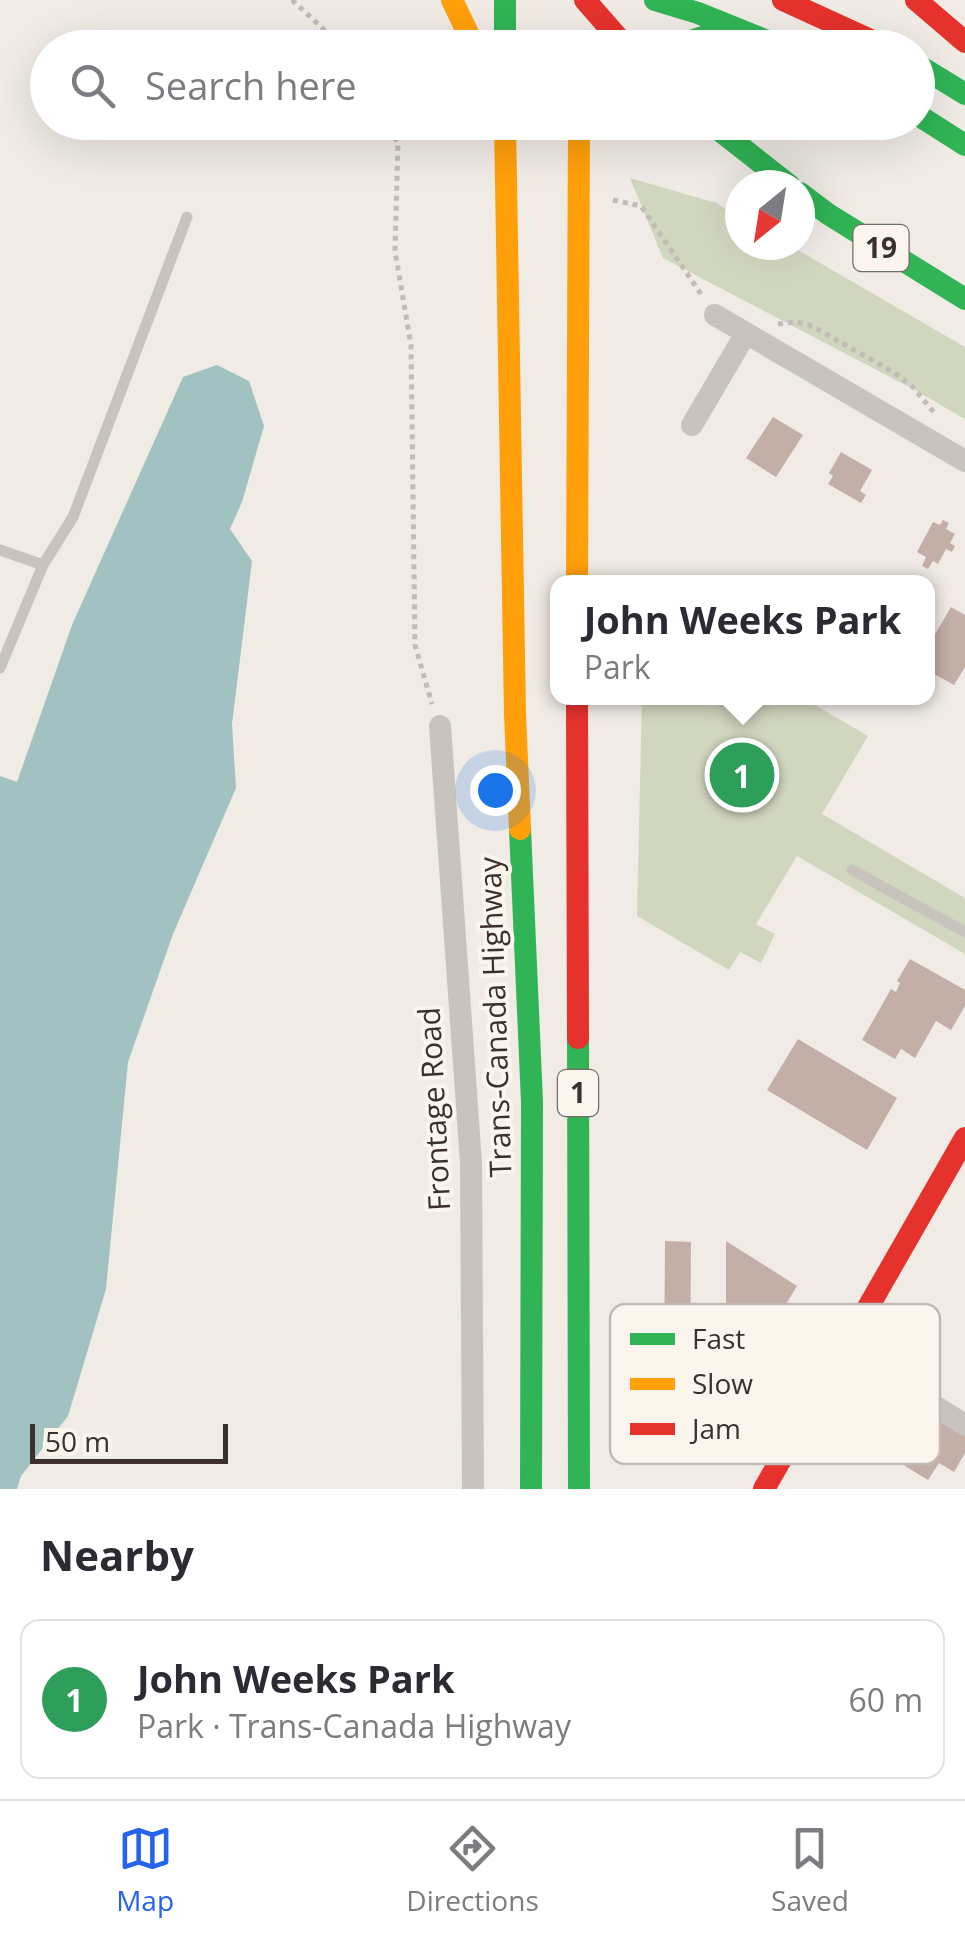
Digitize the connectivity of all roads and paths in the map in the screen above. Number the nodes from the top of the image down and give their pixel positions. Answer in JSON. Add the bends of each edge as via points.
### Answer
{"nodes":[{"id":1,"x":292,"y":0,"type":"edge"},
{"id":2,"x":452,"y":0,"type":"edge"},
{"id":3,"x":505,"y":0,"type":"edge"},
{"id":4,"x":584,"y":0,"type":"edge"},
{"id":5,"x":655,"y":0,"type":"edge"},
{"id":6,"x":784,"y":0,"type":"edge"},
{"id":7,"x":916,"y":0,"type":"edge"},
{"id":8,"x":324,"y":30,"type":"edge"},
{"id":9,"x":466,"y":30,"type":"edge"},
{"id":10,"x":505,"y":30,"type":"edge"},
{"id":11,"x":581,"y":30,"type":"edge"},
{"id":12,"x":611,"y":30,"type":"edge"},
{"id":13,"x":741,"y":30,"type":"edge"},
{"id":14,"x":849,"y":30,"type":"edge"},
{"id":15,"x":965,"y":42,"type":"edge"},
{"id":16,"x":935,"y":76,"type":"edge"},
{"id":17,"x":965,"y":94,"type":"edge"},
{"id":18,"x":935,"y":126,"type":"edge"},
{"id":19,"x":396,"y":140,"type":"edge"},
{"id":20,"x":504,"y":140,"type":"edge"},
{"id":21,"x":578,"y":140,"type":"edge"},
{"id":22,"x":731,"y":140,"type":"edge"},
{"id":23,"x":601,"y":143,"type":"dead end"},
{"id":24,"x":965,"y":145,"type":"edge"},
{"id":25,"x":770,"y":170,"type":"edge"},
{"id":26,"x":577,"y":193,"type":"junction"},
{"id":27,"x":815,"y":204,"type":"edge"},
{"id":28,"x":187,"y":216,"type":"dead end"},
{"id":29,"x":965,"y":299,"type":"edge"},
{"id":30,"x":715,"y":315,"type":"joint"},
{"id":31,"x":754,"y":330,"type":"junction"},
{"id":32,"x":941,"y":421,"type":"dead end"},
{"id":33,"x":692,"y":424,"type":"dead end"},
{"id":34,"x":965,"y":461,"type":"edge"},
{"id":35,"x":0,"y":550,"type":"edge"},
{"id":36,"x":42,"y":564,"type":"junction"},
{"id":37,"x":577,"y":575,"type":"edge"},
{"id":38,"x":0,"y":668,"type":"edge"},
{"id":39,"x":577,"y":705,"type":"edge"},
{"id":40,"x":440,"y":726,"type":"joint"},
{"id":41,"x":852,"y":870,"type":"dead end"},
{"id":42,"x":965,"y":932,"type":"edge"},
{"id":43,"x":965,"y":1138,"type":"edge"},
{"id":44,"x":868,"y":1304,"type":"edge"},
{"id":45,"x":940,"y":1409,"type":"edge"},
{"id":46,"x":965,"y":1425,"type":"edge"},
{"id":47,"x":778,"y":1464,"type":"edge"},
{"id":48,"x":472,"y":1489,"type":"edge"},
{"id":49,"x":531,"y":1489,"type":"edge"},
{"id":50,"x":580,"y":1489,"type":"edge"},
{"id":51,"x":764,"y":1489,"type":"edge"}],
"edges":[{"from":1,"to":8,"type":"path"},
{"from":2,"to":9,"type":"main road"},
{"from":3,"to":10,"type":"main road"},
{"from":4,"to":11,"type":"main road"},
{"from":4,"to":12,"type":"main road"},
{"from":5,"to":13,"type":"main road"},
{"from":6,"to":14,"type":"main road"},
{"from":7,"to":15,"type":"main road"},
{"from":16,"to":17,"type":"main road"},
{"from":18,"to":24,"type":"main road"},
{"from":19,"to":40,"type":"path","via":[[394,251],[410,345],[415,644]]},
{"from":20,"to":49,"type":"main road","name":"Trans-Canada Highway","number":"1","via":[[515,714],[532,1102]]},
{"from":21,"to":26,"type":"main road"},
{"from":22,"to":25,"type":"main road"},
{"from":23,"to":26,"type":"main road"},
{"from":26,"to":30,"type":"path","via":[[641,206]]},
{"from":26,"to":37,"type":"main road"},
{"from":27,"to":29,"type":"main road","number":"19"},
{"from":28,"to":36,"type":"lane","via":[[73,517]]},
{"from":30,"to":31,"type":"street"},
{"from":31,"to":32,"type":"path","via":[[810,325],[893,372]]},
{"from":31,"to":33,"type":"street"},
{"from":31,"to":34,"type":"street"},
{"from":35,"to":36,"type":"lane"},
{"from":36,"to":38,"type":"lane"},
{"from":39,"to":50,"type":"main road","number":"1"},
{"from":40,"to":48,"type":"street","name":"Frontage Road","via":[[471,1163]]},
{"from":41,"to":42,"type":"lane"},
{"from":43,"to":44,"type":"main road"},
{"from":45,"to":46,"type":"street"},
{"from":47,"to":51,"type":"main road"}]}
